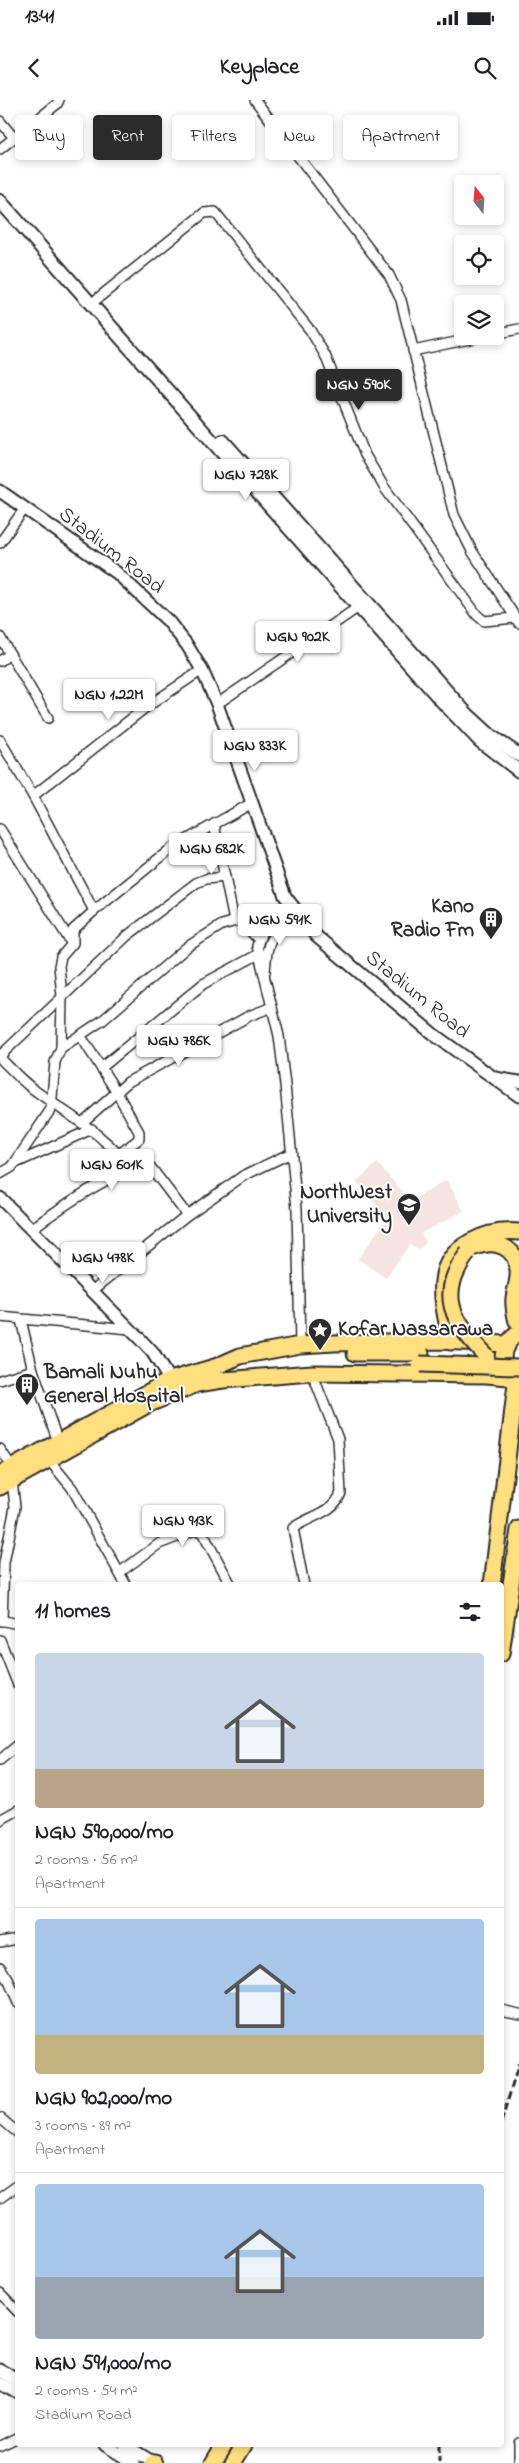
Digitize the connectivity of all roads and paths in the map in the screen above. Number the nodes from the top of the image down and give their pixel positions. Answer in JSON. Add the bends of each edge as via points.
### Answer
{"nodes":[{"id":1,"x":59,"y":100,"type":"edge"},
{"id":2,"x":255,"y":100,"type":"edge"},
{"id":3,"x":0,"y":121,"type":"edge"},
{"id":4,"x":14,"y":138,"type":"junction"},
{"id":5,"x":0,"y":149,"type":"edge"},
{"id":6,"x":0,"y":190,"type":"edge"},
{"id":7,"x":0,"y":201,"type":"edge"},
{"id":8,"x":96,"y":299,"type":"junction"},
{"id":9,"x":519,"y":329,"type":"edge"},
{"id":10,"x":504,"y":332,"type":"edge"},
{"id":11,"x":454,"y":342,"type":"edge"},
{"id":12,"x":413,"y":351,"type":"junction"},
{"id":13,"x":0,"y":491,"type":"edge"},
{"id":14,"x":25,"y":508,"type":"junction"},
{"id":15,"x":0,"y":543,"type":"edge"},
{"id":16,"x":362,"y":604,"type":"junction"},
{"id":17,"x":517,"y":621,"type":"edge"},
{"id":18,"x":0,"y":637,"type":"edge"},
{"id":19,"x":10,"y":654,"type":"junction"},
{"id":20,"x":0,"y":661,"type":"edge"},
{"id":21,"x":202,"y":670,"type":"junction"},
{"id":22,"x":217,"y":704,"type":"junction"},
{"id":23,"x":48,"y":718,"type":"dead end"},
{"id":24,"x":0,"y":740,"type":"edge"},
{"id":25,"x":519,"y":755,"type":"edge"},
{"id":26,"x":519,"y":771,"type":"edge"},
{"id":27,"x":33,"y":796,"type":"junction"},
{"id":28,"x":252,"y":803,"type":"junction"},
{"id":29,"x":214,"y":824,"type":"junction"},
{"id":30,"x":0,"y":829,"type":"edge"},
{"id":31,"x":224,"y":877,"type":"junction"},
{"id":32,"x":293,"y":908,"type":"junction"},
{"id":33,"x":94,"y":911,"type":"junction"},
{"id":34,"x":301,"y":917,"type":"junction"},
{"id":35,"x":234,"y":921,"type":"junction"},
{"id":36,"x":258,"y":939,"type":"junction"},
{"id":37,"x":72,"y":944,"type":"junction"},
{"id":38,"x":257,"y":955,"type":"junction"},
{"id":39,"x":264,"y":977,"type":"junction"},
{"id":40,"x":62,"y":996,"type":"junction"},
{"id":41,"x":272,"y":1007,"type":"junction"},
{"id":42,"x":80,"y":1035,"type":"junction"},
{"id":43,"x":62,"y":1048,"type":"junction"},
{"id":44,"x":102,"y":1068,"type":"junction"},
{"id":45,"x":491,"y":1078,"type":"junction"},
{"id":46,"x":519,"y":1082,"type":"edge"},
{"id":47,"x":116,"y":1091,"type":"junction"},
{"id":48,"x":519,"y":1096,"type":"edge"},
{"id":49,"x":53,"y":1102,"type":"junction"},
{"id":50,"x":83,"y":1122,"type":"junction"},
{"id":51,"x":92,"y":1129,"type":"junction"},
{"id":52,"x":291,"y":1152,"type":"junction"},
{"id":53,"x":119,"y":1154,"type":"junction"},
{"id":54,"x":16,"y":1163,"type":"junction"},
{"id":55,"x":132,"y":1170,"type":"junction"},
{"id":56,"x":0,"y":1174,"type":"edge"},
{"id":57,"x":0,"y":1198,"type":"edge"},
{"id":58,"x":187,"y":1215,"type":"junction"},
{"id":59,"x":30,"y":1230,"type":"junction"},
{"id":60,"x":519,"y":1232,"type":"edge"},
{"id":61,"x":92,"y":1291,"type":"junction"},
{"id":62,"x":0,"y":1317,"type":"edge"},
{"id":63,"x":21,"y":1320,"type":"junction"},
{"id":64,"x":130,"y":1329,"type":"junction"},
{"id":65,"x":515,"y":1329,"type":"edge"},
{"id":66,"x":450,"y":1342,"type":"junction"},
{"id":67,"x":300,"y":1345,"type":"junction"},
{"id":68,"x":486,"y":1356,"type":"junction"},
{"id":69,"x":519,"y":1357,"type":"edge"},
{"id":70,"x":421,"y":1358,"type":"junction"},
{"id":71,"x":33,"y":1370,"type":"junction"},
{"id":72,"x":219,"y":1373,"type":"junction"},
{"id":73,"x":312,"y":1373,"type":"junction"},
{"id":74,"x":516,"y":1378,"type":"edge"},
{"id":75,"x":0,"y":1380,"type":"edge"},
{"id":76,"x":173,"y":1386,"type":"junction"},
{"id":77,"x":58,"y":1442,"type":"junction"},
{"id":78,"x":0,"y":1449,"type":"edge"},
{"id":79,"x":49,"y":1460,"type":"junction"},
{"id":80,"x":6,"y":1477,"type":"edge"},
{"id":81,"x":519,"y":1529,"type":"edge"},
{"id":82,"x":518,"y":1548,"type":"edge"},
{"id":83,"x":120,"y":1572,"type":"junction"},
{"id":84,"x":125,"y":1582,"type":"edge"},
{"id":85,"x":230,"y":1582,"type":"edge"},
{"id":86,"x":303,"y":1582,"type":"edge"},
{"id":87,"x":492,"y":1582,"type":"edge"},
{"id":88,"x":1,"y":1620,"type":"edge"},
{"id":89,"x":15,"y":1623,"type":"edge"},
{"id":90,"x":504,"y":1635,"type":"edge"},
{"id":91,"x":0,"y":1640,"type":"edge"},
{"id":92,"x":15,"y":1678,"type":"edge"},
{"id":93,"x":15,"y":1748,"type":"edge"},
{"id":94,"x":0,"y":1760,"type":"edge"},
{"id":95,"x":15,"y":1812,"type":"edge"},
{"id":96,"x":0,"y":1820,"type":"edge"},
{"id":97,"x":15,"y":1940,"type":"edge"},
{"id":98,"x":0,"y":1942,"type":"edge"},
{"id":99,"x":1,"y":1970,"type":"edge"},
{"id":100,"x":15,"y":1997,"type":"edge"},
{"id":101,"x":504,"y":2011,"type":"edge"},
{"id":102,"x":519,"y":2014,"type":"edge"},
{"id":103,"x":0,"y":2118,"type":"edge"},
{"id":104,"x":15,"y":2130,"type":"edge"},
{"id":105,"x":15,"y":2187,"type":"edge"},
{"id":106,"x":0,"y":2198,"type":"edge"},
{"id":107,"x":0,"y":2292,"type":"edge"},
{"id":108,"x":15,"y":2305,"type":"edge"},
{"id":109,"x":0,"y":2370,"type":"edge"},
{"id":110,"x":15,"y":2379,"type":"edge"},
{"id":111,"x":0,"y":2383,"type":"edge"},
{"id":112,"x":15,"y":2391,"type":"edge"},
{"id":113,"x":15,"y":2438,"type":"edge"},
{"id":114,"x":519,"y":2443,"type":"edge"},
{"id":115,"x":0,"y":2446,"type":"edge"},
{"id":116,"x":108,"y":2447,"type":"edge"},
{"id":117,"x":128,"y":2447,"type":"edge"},
{"id":118,"x":223,"y":2447,"type":"edge"},
{"id":119,"x":243,"y":2447,"type":"edge"},
{"id":120,"x":134,"y":2463,"type":"edge"},
{"id":121,"x":154,"y":2463,"type":"edge"},
{"id":122,"x":212,"y":2463,"type":"edge"},
{"id":123,"x":233,"y":2463,"type":"edge"},
{"id":124,"x":519,"y":2463,"type":"edge"}],
"edges":[{"from":1,"to":4,"type":"street"},
{"from":2,"to":12,"type":"street","via":[[389,275],[401,300]]},
{"from":3,"to":4,"type":"street"},
{"from":4,"to":5,"type":"street"},
{"from":6,"to":8,"type":"main road"},
{"from":7,"to":16,"type":"main road"},
{"from":8,"to":16,"type":"main road"},
{"from":8,"to":17,"type":"street","via":[[204,213],[215,212],[310,330],[325,355],[365,455],[384,487],[477,615],[484,620]]},
{"from":9,"to":10,"type":"street"},
{"from":11,"to":12,"type":"street"},
{"from":12,"to":17,"type":"street","via":[[454,515],[472,551]]},
{"from":13,"to":14,"type":"street","name":"Stadium Road"},
{"from":14,"to":15,"type":"street"},
{"from":14,"to":21,"type":"street","name":"Stadium Road","via":[[116,573],[147,600],[187,645]]},
{"from":16,"to":22,"type":"street"},
{"from":16,"to":25,"type":"main road","via":[[467,714]]},
{"from":16,"to":26,"type":"main road","via":[[460,722]]},
{"from":18,"to":19,"type":"street"},
{"from":19,"to":20,"type":"street"},
{"from":19,"to":23,"type":"street"},
{"from":21,"to":22,"type":"street","name":"Stadium Road"},
{"from":21,"to":27,"type":"street","via":[[144,708]]},
{"from":22,"to":28,"type":"street","name":"Stadium Road"},
{"from":24,"to":27,"type":"street"},
{"from":27,"to":33,"type":"street"},
{"from":28,"to":29,"type":"street"},
{"from":28,"to":32,"type":"street","name":"Stadium Road","via":[[280,883]]},
{"from":29,"to":31,"type":"street"},
{"from":29,"to":33,"type":"street","via":[[172,848]]},
{"from":30,"to":37,"type":"street"},
{"from":31,"to":35,"type":"street"},
{"from":31,"to":40,"type":"street","via":[[206,879],[185,891],[127,936]]},
{"from":32,"to":34,"type":"street","name":"Stadium Road"},
{"from":32,"to":36,"type":"street","via":[[262,931]]},
{"from":33,"to":37,"type":"street","via":[[74,930]]},
{"from":34,"to":39,"type":"street","via":[[272,936],[266,951]]},
{"from":34,"to":45,"type":"street","name":"Stadium Road","via":[[316,936]]},
{"from":35,"to":36,"type":"street","via":[[243,922]]},
{"from":35,"to":42,"type":"street","via":[[188,947],[103,1020]]},
{"from":36,"to":38,"type":"street"},
{"from":37,"to":40,"type":"street","via":[[59,960]]},
{"from":38,"to":39,"type":"street"},
{"from":38,"to":44,"type":"street","via":[[203,984]]},
{"from":39,"to":41,"type":"street"},
{"from":40,"to":43,"type":"street"},
{"from":40,"to":49,"type":"street","via":[[1,1055],[2,1060],[32,1089]]},
{"from":41,"to":47,"type":"street","via":[[159,1064]]},
{"from":41,"to":52,"type":"street","via":[[279,1036]]},
{"from":42,"to":43,"type":"street"},
{"from":42,"to":44,"type":"street"},
{"from":43,"to":49,"type":"street","via":[[55,1062]]},
{"from":44,"to":47,"type":"street"},
{"from":45,"to":46,"type":"street","name":"Stadium Road"},
{"from":45,"to":48,"type":"street","name":"Stadium Road"},
{"from":47,"to":50,"type":"street"},
{"from":47,"to":53,"type":"street","via":[[140,1136]]},
{"from":49,"to":50,"type":"street"},
{"from":49,"to":54,"type":"street","via":[[48,1116]]},
{"from":50,"to":51,"type":"street"},
{"from":51,"to":53,"type":"street"},
{"from":51,"to":54,"type":"street"},
{"from":52,"to":58,"type":"street","via":[[243,1176]]},
{"from":52,"to":67,"type":"street","via":[[297,1209]]},
{"from":53,"to":55,"type":"street"},
{"from":54,"to":56,"type":"street"},
{"from":55,"to":58,"type":"street","via":[[152,1169]]},
{"from":55,"to":59,"type":"street","via":[[85,1191]]},
{"from":57,"to":59,"type":"street"},
{"from":58,"to":61,"type":"street"},
{"from":59,"to":61,"type":"street"},
{"from":60,"to":66,"type":"main road","via":[[478,1237],[466,1245],[448,1267],[442,1291]]},
{"from":61,"to":64,"type":"street"},
{"from":62,"to":63,"type":"street"},
{"from":63,"to":64,"type":"street"},
{"from":63,"to":71,"type":"street"},
{"from":64,"to":76,"type":"street","via":[[153,1353]]},
{"from":65,"to":66,"type":"main road"},
{"from":65,"to":68,"type":"main road","bridge":true,"via":[[514,1298],[518,1268],[514,1256],[502,1245],[482,1244],[468,1252],[453,1276],[452,1306],[464,1333]]},
{"from":65,"to":74,"type":"main road","via":[[503,1361]]},
{"from":66,"to":67,"type":"main road"},
{"from":67,"to":72,"type":"main road","via":[[240,1356]]},
{"from":68,"to":69,"type":"main road"},
{"from":68,"to":70,"type":"main road"},
{"from":70,"to":72,"type":"main road"},
{"from":70,"to":74,"type":"main road","bridge":true},
{"from":71,"to":75,"type":"street"},
{"from":71,"to":77,"type":"street"},
{"from":72,"to":73,"type":"main road"},
{"from":72,"to":76,"type":"main road"},
{"from":73,"to":74,"type":"main road"},
{"from":73,"to":86,"type":"street","via":[[338,1439],[341,1493],[324,1512],[293,1528]]},
{"from":74,"to":87,"type":"main road"},
{"from":76,"to":77,"type":"main road"},
{"from":76,"to":79,"type":"main road"},
{"from":77,"to":80,"type":"main road"},
{"from":78,"to":80,"type":"street"},
{"from":79,"to":80,"type":"main road"},
{"from":79,"to":83,"type":"street","via":[[72,1488]]},
{"from":80,"to":88,"type":"street","via":[[16,1506],[4,1563]]},
{"from":81,"to":82,"type":"main road"},
{"from":82,"to":90,"type":"main road"},
{"from":83,"to":84,"type":"street"},
{"from":83,"to":85,"type":"street","via":[[159,1544],[194,1530],[202,1532]]},
{"from":88,"to":89,"type":"street"},
{"from":91,"to":92,"type":"street"},
{"from":93,"to":94,"type":"street"},
{"from":95,"to":96,"type":"street"},
{"from":97,"to":98,"type":"street"},
{"from":99,"to":100,"type":"street"},
{"from":101,"to":102,"type":"street"},
{"from":103,"to":104,"type":"street"},
{"from":105,"to":106,"type":"street"},
{"from":107,"to":108,"type":"street"},
{"from":109,"to":110,"type":"street"},
{"from":111,"to":112,"type":"street"},
{"from":113,"to":115,"type":"street"},
{"from":114,"to":124,"type":"street"},
{"from":116,"to":120,"type":"street"},
{"from":117,"to":121,"type":"street"},
{"from":118,"to":122,"type":"main road"},
{"from":119,"to":123,"type":"main road"}]}
